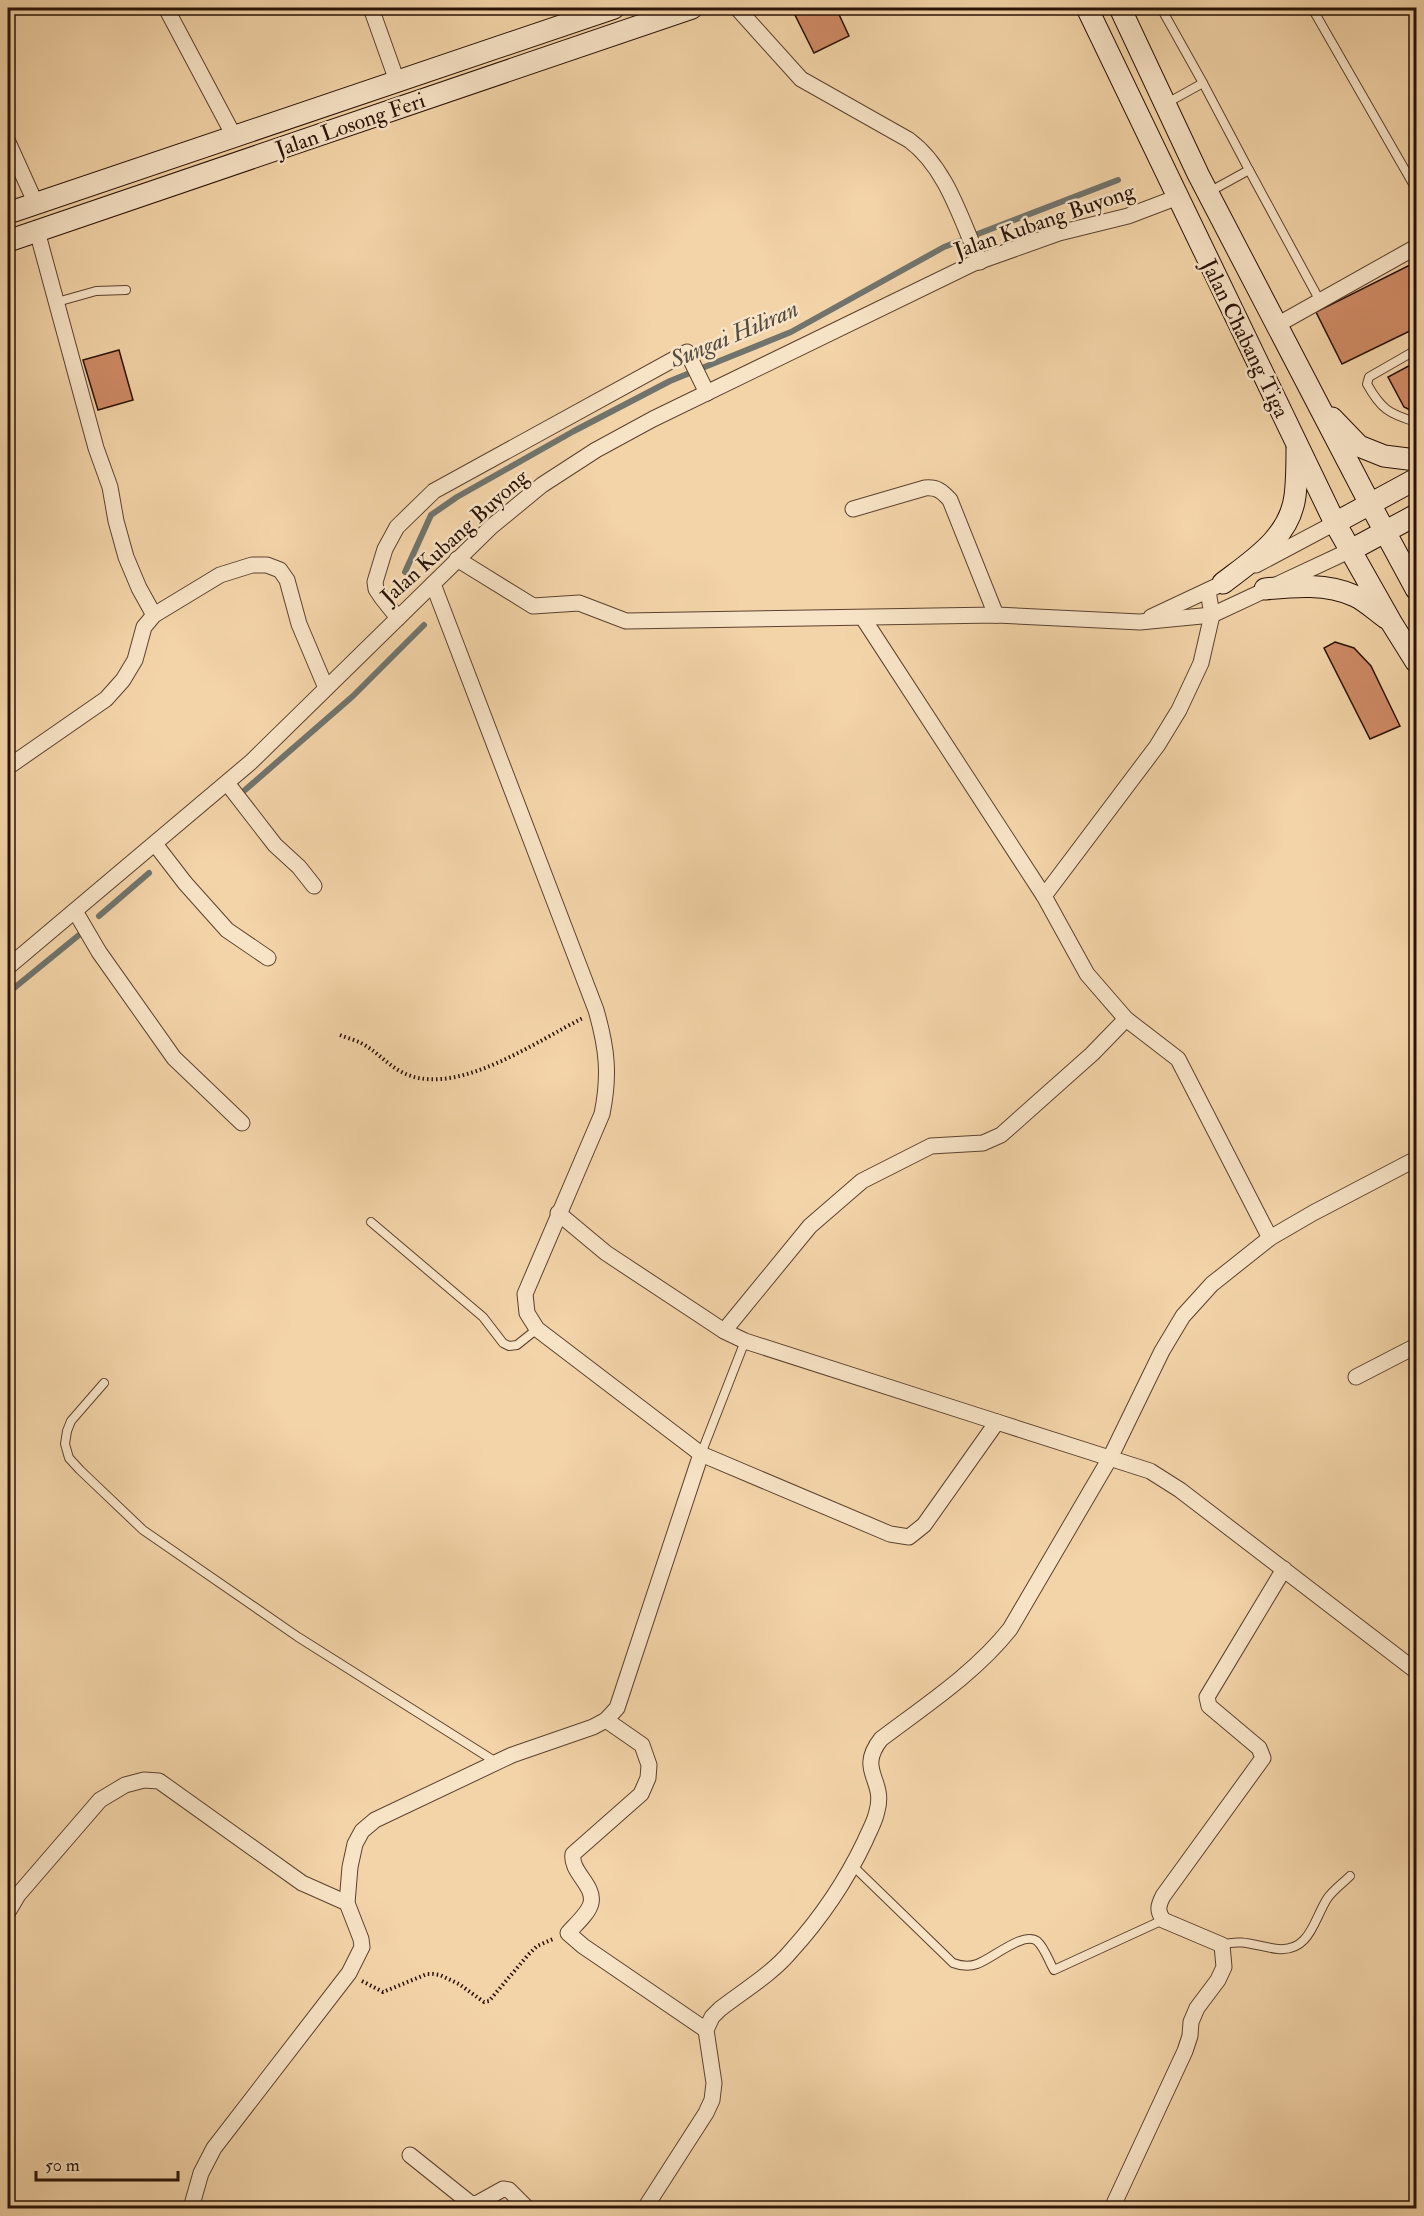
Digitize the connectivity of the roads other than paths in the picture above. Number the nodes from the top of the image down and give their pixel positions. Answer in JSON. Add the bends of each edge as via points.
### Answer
{"nodes":[{"id":1,"x":166,"y":8,"type":"edge"},
{"id":2,"x":371,"y":8,"type":"edge"},
{"id":3,"x":614,"y":8,"type":"edge"},
{"id":4,"x":692,"y":8,"type":"edge"},
{"id":5,"x":736,"y":8,"type":"edge"},
{"id":6,"x":1087,"y":8,"type":"edge"},
{"id":7,"x":1122,"y":8,"type":"edge"},
{"id":8,"x":1161,"y":8,"type":"edge"},
{"id":9,"x":1311,"y":8,"type":"edge"},
{"id":10,"x":397,"y":81,"type":"junction"},
{"id":11,"x":1203,"y":84,"type":"junction"},
{"id":12,"x":1166,"y":109,"type":"junction"},
{"id":13,"x":234,"y":136,"type":"junction"},
{"id":14,"x":8,"y":142,"type":"edge"},
{"id":15,"x":1249,"y":170,"type":"junction"},
{"id":16,"x":1203,"y":184,"type":"junction"},
{"id":17,"x":1416,"y":189,"type":"edge"},
{"id":18,"x":1175,"y":191,"type":"junction"},
{"id":19,"x":36,"y":204,"type":"junction"},
{"id":20,"x":8,"y":213,"type":"edge"},
{"id":21,"x":37,"y":231,"type":"junction"},
{"id":22,"x":8,"y":242,"type":"edge"},
{"id":23,"x":1416,"y":247,"type":"edge"},
{"id":24,"x":980,"y":262,"type":"junction"},
{"id":25,"x":126,"y":290,"type":"dead end"},
{"id":26,"x":1320,"y":301,"type":"junction"},
{"id":27,"x":57,"y":302,"type":"junction"},
{"id":28,"x":1277,"y":325,"type":"junction"},
{"id":29,"x":1416,"y":350,"type":"edge"},
{"id":30,"x":707,"y":393,"type":"junction"},
{"id":31,"x":1317,"y":403,"type":"junction"},
{"id":32,"x":1416,"y":422,"type":"edge"},
{"id":33,"x":1297,"y":444,"type":"junction"},
{"id":34,"x":1416,"y":460,"type":"edge"},
{"id":35,"x":1416,"y":479,"type":"edge"},
{"id":36,"x":1370,"y":504,"type":"junction"},
{"id":37,"x":853,"y":509,"type":"dead end"},
{"id":38,"x":1416,"y":515,"type":"edge"},
{"id":39,"x":1335,"y":523,"type":"junction"},
{"id":40,"x":1385,"y":532,"type":"junction"},
{"id":41,"x":1351,"y":550,"type":"junction"},
{"id":42,"x":457,"y":560,"type":"junction"},
{"id":43,"x":434,"y":584,"type":"junction"},
{"id":44,"x":1216,"y":587,"type":"junction"},
{"id":45,"x":1265,"y":589,"type":"junction"},
{"id":46,"x":1416,"y":590,"type":"edge"},
{"id":47,"x":154,"y":615,"type":"junction"},
{"id":48,"x":996,"y":615,"type":"junction"},
{"id":49,"x":1212,"y":615,"type":"junction"},
{"id":50,"x":398,"y":618,"type":"junction"},
{"id":51,"x":863,"y":618,"type":"junction"},
{"id":52,"x":1140,"y":622,"type":"junction"},
{"id":53,"x":1391,"y":622,"type":"junction"},
{"id":54,"x":1416,"y":662,"type":"edge"},
{"id":55,"x":326,"y":688,"type":"junction"},
{"id":56,"x":8,"y":766,"type":"edge"},
{"id":57,"x":227,"y":783,"type":"junction"},
{"id":58,"x":155,"y":844,"type":"junction"},
{"id":59,"x":314,"y":886,"type":"dead end"},
{"id":60,"x":1044,"y":896,"type":"junction"},
{"id":61,"x":75,"y":911,"type":"junction"},
{"id":62,"x":268,"y":957,"type":"dead end"},
{"id":63,"x":8,"y":967,"type":"edge"},
{"id":64,"x":1126,"y":1019,"type":"junction"},
{"id":65,"x":242,"y":1123,"type":"dead end"},
{"id":66,"x":1416,"y":1159,"type":"edge"},
{"id":67,"x":558,"y":1213,"type":"junction"},
{"id":68,"x":371,"y":1222,"type":"dead end"},
{"id":69,"x":1270,"y":1238,"type":"junction"},
{"id":70,"x":537,"y":1329,"type":"junction"},
{"id":71,"x":724,"y":1331,"type":"junction"},
{"id":72,"x":745,"y":1341,"type":"junction"},
{"id":73,"x":1416,"y":1346,"type":"edge"},
{"id":74,"x":1356,"y":1377,"type":"dead end"},
{"id":75,"x":104,"y":1383,"type":"dead end"},
{"id":76,"x":996,"y":1422,"type":"junction"},
{"id":77,"x":701,"y":1454,"type":"junction"},
{"id":78,"x":1110,"y":1458,"type":"junction"},
{"id":79,"x":1284,"y":1569,"type":"junction"},
{"id":80,"x":1416,"y":1671,"type":"edge"},
{"id":81,"x":606,"y":1720,"type":"junction"},
{"id":82,"x":496,"y":1762,"type":"junction"},
{"id":83,"x":853,"y":1866,"type":"junction"},
{"id":84,"x":1350,"y":1876,"type":"dead end"},
{"id":85,"x":347,"y":1903,"type":"junction"},
{"id":86,"x":8,"y":1912,"type":"edge"},
{"id":87,"x":1163,"y":1920,"type":"junction"},
{"id":88,"x":1222,"y":1946,"type":"junction"},
{"id":89,"x":706,"y":2030,"type":"junction"},
{"id":90,"x":410,"y":2155,"type":"dead end"},
{"id":91,"x":191,"y":2208,"type":"edge"},
{"id":92,"x":527,"y":2208,"type":"edge"},
{"id":93,"x":645,"y":2208,"type":"edge"},
{"id":94,"x":1112,"y":2208,"type":"edge"}],
"edges":[{"from":1,"to":13,"type":"street"},
{"from":2,"to":10,"type":"street"},
{"from":3,"to":10,"type":"main road","name":"Jalan Losong Feri"},
{"from":4,"to":21,"type":"main road","name":"Jalan Losong Feri"},
{"from":5,"to":24,"type":"street","via":[[801,79],[923,150],[946,186]]},
{"from":6,"to":18,"type":"main road","name":"Jalan Chabang Tiga"},
{"from":7,"to":12,"type":"main road","name":"Jalan Chabang Tiga"},
{"from":8,"to":11,"type":"lane"},
{"from":9,"to":17,"type":"lane"},
{"from":10,"to":13,"type":"main road","name":"Jalan Losong Feri"},
{"from":11,"to":12,"type":"lane"},
{"from":11,"to":15,"type":"lane"},
{"from":12,"to":16,"type":"main road","name":"Jalan Chabang Tiga"},
{"from":13,"to":19,"type":"main road","name":"Jalan Losong Feri"},
{"from":14,"to":19,"type":"street"},
{"from":15,"to":16,"type":"lane"},
{"from":15,"to":26,"type":"lane"},
{"from":16,"to":28,"type":"main road","name":"Jalan Chabang Tiga"},
{"from":18,"to":24,"type":"street","name":"Jalan Kubang Buyong","via":[[1128,216],[1059,233]]},
{"from":18,"to":33,"type":"main road","name":"Jalan Chabang Tiga"},
{"from":19,"to":20,"type":"main road","name":"Jalan Losong Feri"},
{"from":21,"to":22,"type":"main road","name":"Jalan Losong Feri"},
{"from":21,"to":27,"type":"street"},
{"from":23,"to":26,"type":"street"},
{"from":24,"to":30,"type":"street","name":"Jalan Kubang Buyong"},
{"from":25,"to":27,"type":"lane","via":[[96,291]]},
{"from":26,"to":28,"type":"street"},
{"from":27,"to":47,"type":"street","via":[[126,557]]},
{"from":28,"to":31,"type":"main road","name":"Jalan Chabang Tiga"},
{"from":29,"to":32,"type":"lane","via":[[1369,377],[1366,384],[1378,405]]},
{"from":30,"to":42,"type":"street","name":"Jalan Kubang Buyong","via":[[596,450],[542,485]]},
{"from":30,"to":50,"type":"street","via":[[687,352],[434,491],[397,527],[375,582]]},
{"from":31,"to":34,"type":"main road","via":[[1359,446],[1384,456]]},
{"from":31,"to":36,"type":"main road","name":"Jalan Chabang Tiga"},
{"from":33,"to":39,"type":"main road","name":"Jalan Chabang Tiga"},
{"from":33,"to":44,"type":"main road","via":[[1295,497],[1290,517],[1278,538]]},
{"from":35,"to":36,"type":"main road"},
{"from":36,"to":39,"type":"main road"},
{"from":36,"to":40,"type":"main road","name":"Jalan Chabang Tiga"},
{"from":37,"to":48,"type":"street","via":[[925,488],[943,492],[950,500]]},
{"from":38,"to":40,"type":"main road"},
{"from":39,"to":41,"type":"main road","name":"Jalan Chabang Tiga"},
{"from":39,"to":44,"type":"street"},
{"from":40,"to":41,"type":"main road"},
{"from":40,"to":46,"type":"main road","name":"Jalan Chabang Tiga"},
{"from":41,"to":45,"type":"street"},
{"from":41,"to":53,"type":"main road","name":"Jalan Chabang Tiga"},
{"from":42,"to":43,"type":"street","name":"Jalan Kubang Buyong"},
{"from":42,"to":51,"type":"street","via":[[533,606],[579,603],[626,621]]},
{"from":43,"to":50,"type":"street","name":"Jalan Kubang Buyong"},
{"from":43,"to":67,"type":"street","via":[[597,1010],[607,1058],[602,1114]]},
{"from":44,"to":49,"type":"street"},
{"from":44,"to":52,"type":"street"},
{"from":45,"to":49,"type":"street"},
{"from":45,"to":53,"type":"main road","via":[[1303,585],[1330,589],[1356,596]]},
{"from":47,"to":55,"type":"street","via":[[220,575],[252,565],[280,570]]},
{"from":47,"to":56,"type":"street","via":[[144,627],[135,660],[106,699]]},
{"from":48,"to":51,"type":"street"},
{"from":48,"to":52,"type":"street"},
{"from":49,"to":52,"type":"street"},
{"from":49,"to":60,"type":"street","via":[[1201,663],[1179,710],[1157,746]]},
{"from":50,"to":55,"type":"street","name":"Jalan Kubang Buyong"},
{"from":51,"to":60,"type":"street"},
{"from":53,"to":54,"type":"main road","name":"Jalan Chabang Tiga"},
{"from":55,"to":57,"type":"street","name":"Jalan Kubang Buyong"},
{"from":57,"to":58,"type":"street","name":"Jalan Kubang Buyong"},
{"from":57,"to":59,"type":"street","via":[[275,845]]},
{"from":58,"to":61,"type":"street","name":"Jalan Kubang Buyong"},
{"from":58,"to":62,"type":"street","via":[[227,930]]},
{"from":60,"to":64,"type":"street","via":[[1087,974]]},
{"from":61,"to":63,"type":"street","name":"Jalan Kubang Buyong"},
{"from":61,"to":65,"type":"street","via":[[174,1058]]},
{"from":64,"to":69,"type":"street","via":[[1178,1059]]},
{"from":64,"to":71,"type":"street","via":[[1001,1136],[983,1143],[931,1146],[862,1181],[810,1226]]},
{"from":66,"to":69,"type":"street"},
{"from":67,"to":70,"type":"street","via":[[525,1294],[527,1313]]},
{"from":67,"to":71,"type":"street","via":[[606,1253]]},
{"from":68,"to":70,"type":"lane","via":[[483,1317],[503,1343],[517,1345]]},
{"from":69,"to":78,"type":"street","via":[[1212,1284],[1183,1316]]},
{"from":70,"to":77,"type":"street"},
{"from":71,"to":72,"type":"street"},
{"from":72,"to":76,"type":"street"},
{"from":72,"to":77,"type":"lane"},
{"from":73,"to":74,"type":"street"},
{"from":75,"to":82,"type":"lane","via":[[71,1421],[65,1444],[69,1458],[142,1530],[298,1637]]},
{"from":76,"to":77,"type":"street","via":[[924,1525],[909,1537],[890,1534]]},
{"from":76,"to":78,"type":"street"},
{"from":77,"to":81,"type":"street","via":[[617,1708]]},
{"from":78,"to":79,"type":"street","via":[[1150,1470]]},
{"from":78,"to":83,"type":"street","via":[[996,1647],[881,1739],[872,1751],[870,1764],[880,1802]]},
{"from":79,"to":80,"type":"street"},
{"from":79,"to":87,"type":"street","via":[[1207,1697],[1209,1706],[1259,1748],[1263,1758],[1163,1896],[1158,1913]]},
{"from":81,"to":82,"type":"street"},
{"from":81,"to":89,"type":"street","via":[[642,1745],[649,1765],[648,1778],[641,1794],[573,1854],[592,1899],[568,1933]]},
{"from":82,"to":85,"type":"street","via":[[375,1820],[362,1831],[352,1856]]},
{"from":83,"to":87,"type":"lane","via":[[953,1963],[964,1966],[976,1965],[1025,1938],[1041,1946],[1054,1970]]},
{"from":83,"to":89,"type":"street","via":[[791,1953],[720,2009]]},
{"from":84,"to":88,"type":"lane","via":[[1327,1898],[1312,1932],[1295,1945],[1279,1949],[1239,1942]]},
{"from":85,"to":86,"type":"street","via":[[302,1883],[159,1781],[144,1780],[125,1785],[100,1800]]},
{"from":85,"to":91,"type":"street","via":[[362,1947],[349,1973],[214,2148],[201,2173]]},
{"from":87,"to":88,"type":"street"},
{"from":88,"to":94,"type":"street","via":[[1224,1967],[1197,2008],[1185,2051]]},
{"from":89,"to":93,"type":"street","via":[[714,2083],[712,2100]]},
{"from":90,"to":92,"type":"street","via":[[470,2203],[476,2204],[503,2189]]}]}
